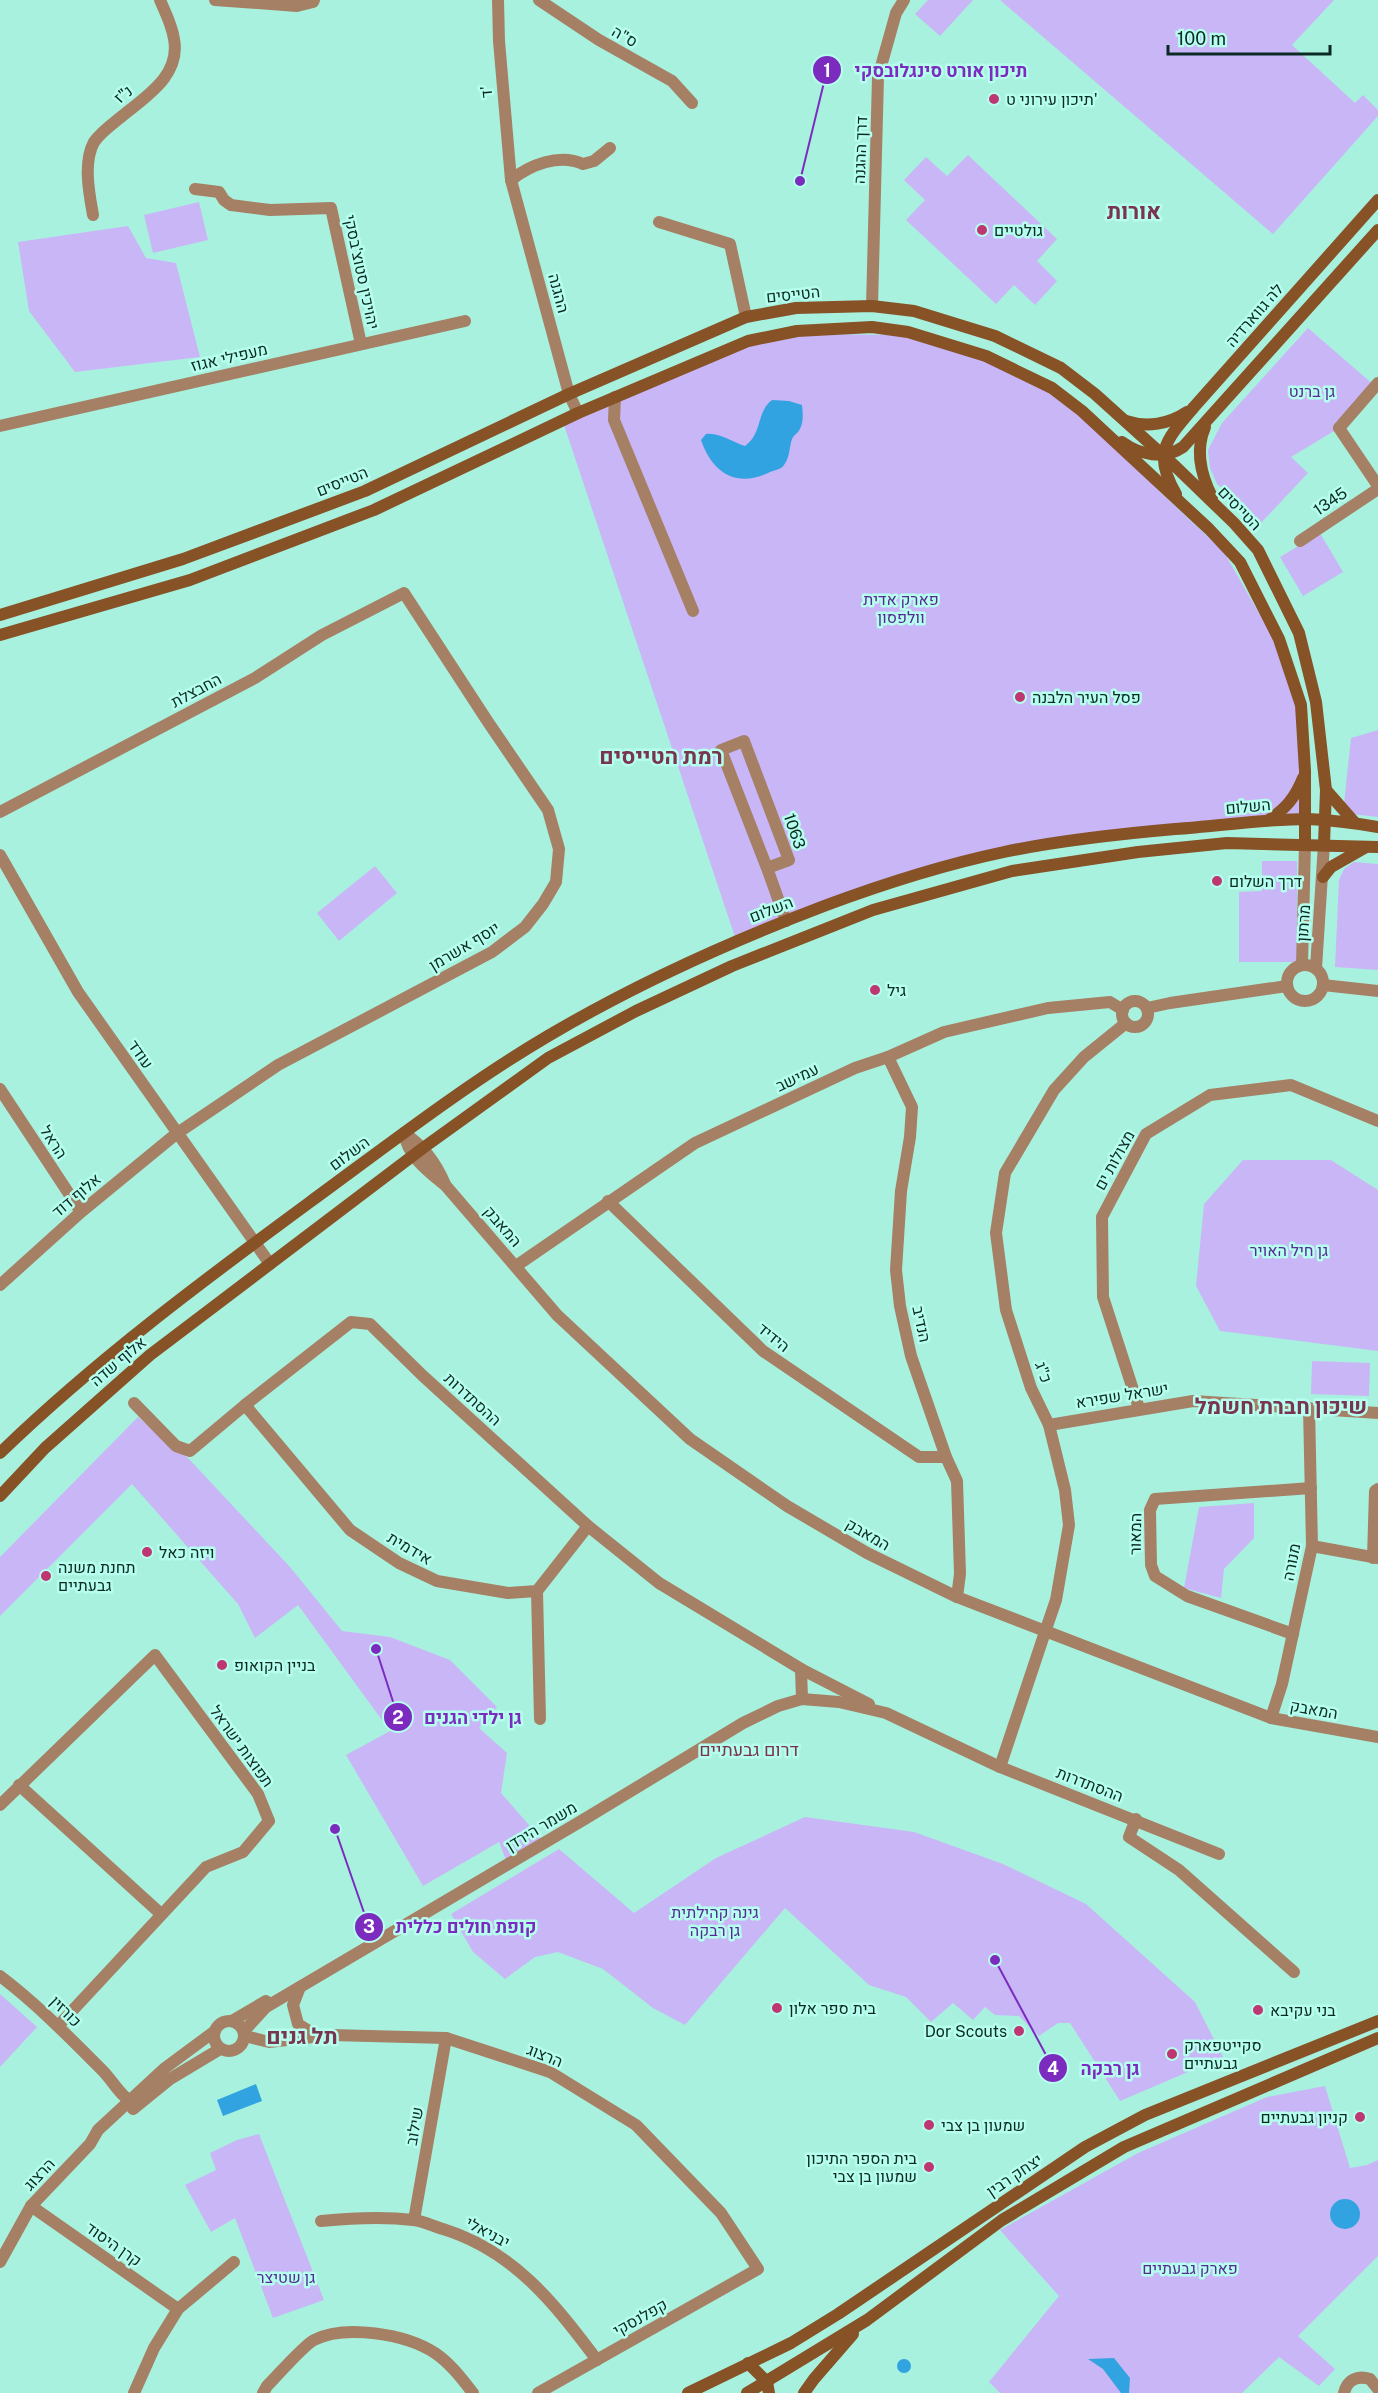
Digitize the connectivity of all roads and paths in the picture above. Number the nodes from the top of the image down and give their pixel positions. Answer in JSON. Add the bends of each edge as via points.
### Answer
{"nodes":[{"id":1,"x":160,"y":0,"type":"edge"},
{"id":2,"x":215,"y":0,"type":"edge"},
{"id":3,"x":498,"y":0,"type":"edge"},
{"id":4,"x":539,"y":0,"type":"edge"},
{"id":5,"x":904,"y":0,"type":"edge"},
{"id":6,"x":314,"y":1,"type":"edge"},
{"id":7,"x":297,"y":3,"type":"edge"},
{"id":8,"x":692,"y":103,"type":"dead end"},
{"id":9,"x":610,"y":148,"type":"dead end"},
{"id":10,"x":511,"y":180,"type":"junction"},
{"id":11,"x":195,"y":189,"type":"dead end"},
{"id":12,"x":1378,"y":200,"type":"edge"},
{"id":13,"x":93,"y":214,"type":"dead end"},
{"id":14,"x":659,"y":222,"type":"dead end"},
{"id":15,"x":1378,"y":230,"type":"edge"},
{"id":16,"x":872,"y":306,"type":"junction"},
{"id":17,"x":746,"y":317,"type":"junction"},
{"id":18,"x":465,"y":321,"type":"dead end"},
{"id":19,"x":361,"y":344,"type":"junction"},
{"id":20,"x":1378,"y":382,"type":"edge"},
{"id":21,"x":569,"y":394,"type":"junction"},
{"id":22,"x":615,"y":397,"type":"junction"},
{"id":23,"x":595,"y":406,"type":"junction"},
{"id":24,"x":1194,"y":407,"type":"junction"},
{"id":25,"x":578,"y":412,"type":"junction"},
{"id":26,"x":615,"y":420,"type":"junction"},
{"id":27,"x":1125,"y":421,"type":"junction"},
{"id":28,"x":1208,"y":422,"type":"junction"},
{"id":29,"x":1094,"y":423,"type":"junction"},
{"id":30,"x":0,"y":426,"type":"edge"},
{"id":31,"x":1163,"y":455,"type":"junction"},
{"id":32,"x":1378,"y":487,"type":"edge"},
{"id":33,"x":1183,"y":505,"type":"junction"},
{"id":34,"x":1217,"y":506,"type":"junction"},
{"id":35,"x":1300,"y":541,"type":"dead end"},
{"id":36,"x":404,"y":593,"type":"joint"},
{"id":37,"x":693,"y":611,"type":"dead end"},
{"id":38,"x":0,"y":615,"type":"edge"},
{"id":39,"x":0,"y":635,"type":"edge"},
{"id":40,"x":1305,"y":771,"type":"junction"},
{"id":41,"x":1326,"y":790,"type":"junction"},
{"id":42,"x":0,"y":812,"type":"edge"},
{"id":43,"x":1307,"y":819,"type":"junction"},
{"id":44,"x":1269,"y":820,"type":"junction"},
{"id":45,"x":1325,"y":820,"type":"junction"},
{"id":46,"x":1355,"y":823,"type":"junction"},
{"id":47,"x":1378,"y":827,"type":"edge"},
{"id":48,"x":1305,"y":844,"type":"junction"},
{"id":49,"x":1324,"y":844,"type":"junction"},
{"id":50,"x":1373,"y":846,"type":"edge"},
{"id":51,"x":0,"y":855,"type":"edge"},
{"id":52,"x":767,"y":868,"type":"junction"},
{"id":53,"x":1323,"y":877,"type":"junction"},
{"id":54,"x":786,"y":921,"type":"junction"},
{"id":55,"x":1302,"y":965,"type":"junction"},
{"id":56,"x":1316,"y":968,"type":"junction"},
{"id":57,"x":1323,"y":985,"type":"junction"},
{"id":58,"x":1287,"y":986,"type":"junction"},
{"id":59,"x":1378,"y":991,"type":"edge"},
{"id":60,"x":1147,"y":1008,"type":"junction"},
{"id":61,"x":1123,"y":1010,"type":"junction"},
{"id":62,"x":1126,"y":1023,"type":"junction"},
{"id":63,"x":888,"y":1057,"type":"junction"},
{"id":64,"x":0,"y":1089,"type":"edge"},
{"id":65,"x":1378,"y":1121,"type":"edge"},
{"id":66,"x":404,"y":1133,"type":"junction"},
{"id":67,"x":176,"y":1134,"type":"junction"},
{"id":68,"x":418,"y":1152,"type":"junction"},
{"id":69,"x":608,"y":1201,"type":"junction"},
{"id":70,"x":81,"y":1212,"type":"junction"},
{"id":71,"x":255,"y":1243,"type":"junction"},
{"id":72,"x":270,"y":1264,"type":"junction"},
{"id":73,"x":516,"y":1266,"type":"junction"},
{"id":74,"x":0,"y":1284,"type":"edge"},
{"id":75,"x":134,"y":1403,"type":"dead end"},
{"id":76,"x":245,"y":1405,"type":"junction"},
{"id":77,"x":1139,"y":1408,"type":"junction"},
{"id":78,"x":1310,"y":1408,"type":"junction"},
{"id":79,"x":1378,"y":1413,"type":"edge"},
{"id":80,"x":1049,"y":1425,"type":"junction"},
{"id":81,"x":0,"y":1453,"type":"edge"},
{"id":82,"x":946,"y":1457,"type":"junction"},
{"id":83,"x":1311,"y":1488,"type":"junction"},
{"id":84,"x":1378,"y":1489,"type":"edge"},
{"id":85,"x":0,"y":1497,"type":"edge"},
{"id":86,"x":588,"y":1526,"type":"junction"},
{"id":87,"x":1312,"y":1546,"type":"junction"},
{"id":88,"x":1376,"y":1558,"type":"edge"},
{"id":89,"x":537,"y":1591,"type":"junction"},
{"id":90,"x":957,"y":1597,"type":"junction"},
{"id":91,"x":1045,"y":1632,"type":"junction"},
{"id":92,"x":1293,"y":1635,"type":"junction"},
{"id":93,"x":801,"y":1669,"type":"junction"},
{"id":94,"x":816,"y":1677,"type":"junction"},
{"id":95,"x":802,"y":1699,"type":"junction"},
{"id":96,"x":816,"y":1700,"type":"junction"},
{"id":97,"x":886,"y":1713,"type":"junction"},
{"id":98,"x":1271,"y":1718,"type":"junction"},
{"id":99,"x":540,"y":1719,"type":"dead end"},
{"id":100,"x":1378,"y":1737,"type":"edge"},
{"id":101,"x":1000,"y":1767,"type":"junction"},
{"id":102,"x":19,"y":1785,"type":"junction"},
{"id":103,"x":0,"y":1805,"type":"edge"},
{"id":104,"x":1136,"y":1819,"type":"junction"},
{"id":105,"x":1219,"y":1854,"type":"dead end"},
{"id":106,"x":161,"y":1914,"type":"junction"},
{"id":107,"x":1294,"y":1972,"type":"dead end"},
{"id":108,"x":0,"y":1976,"type":"edge"},
{"id":109,"x":300,"y":1987,"type":"junction"},
{"id":110,"x":232,"y":2021,"type":"junction"},
{"id":111,"x":1378,"y":2021,"type":"edge"},
{"id":112,"x":58,"y":2026,"type":"junction"},
{"id":113,"x":215,"y":2031,"type":"junction"},
{"id":114,"x":244,"y":2033,"type":"junction"},
{"id":115,"x":317,"y":2036,"type":"junction"},
{"id":116,"x":446,"y":2038,"type":"junction"},
{"id":117,"x":1378,"y":2038,"type":"edge"},
{"id":118,"x":220,"y":2049,"type":"junction"},
{"id":119,"x":106,"y":2074,"type":"junction"},
{"id":120,"x":117,"y":2089,"type":"junction"},
{"id":121,"x":133,"y":2101,"type":"junction"},
{"id":122,"x":110,"y":2119,"type":"junction"},
{"id":123,"x":90,"y":2144,"type":"junction"},
{"id":124,"x":31,"y":2206,"type":"junction"},
{"id":125,"x":321,"y":2220,"type":"dead end"},
{"id":126,"x":414,"y":2220,"type":"junction"},
{"id":127,"x":0,"y":2262,"type":"edge"},
{"id":128,"x":234,"y":2262,"type":"dead end"},
{"id":129,"x":758,"y":2269,"type":"joint"},
{"id":130,"x":178,"y":2309,"type":"junction"},
{"id":131,"x":867,"y":2320,"type":"junction"},
{"id":132,"x":597,"y":2360,"type":"junction"},
{"id":133,"x":748,"y":2363,"type":"junction"},
{"id":134,"x":1377,"y":2383,"type":"edge"},
{"id":135,"x":768,"y":2388,"type":"edge"},
{"id":136,"x":134,"y":2393,"type":"edge"},
{"id":137,"x":263,"y":2393,"type":"edge"},
{"id":138,"x":473,"y":2393,"type":"edge"},
{"id":139,"x":538,"y":2393,"type":"edge"},
{"id":140,"x":688,"y":2393,"type":"edge"},
{"id":141,"x":748,"y":2393,"type":"edge"},
{"id":142,"x":804,"y":2393,"type":"edge"},
{"id":143,"x":1344,"y":2393,"type":"edge"}],
"edges":[{"from":1,"to":13,"type":"street","name":"נ\"ז","via":[[174,40],[173,59],[165,78],[153,92],[105,129],[93,144],[88,164]]},
{"from":2,"to":7,"type":"street"},
{"from":3,"to":10,"type":"street","name":"ד'"},
{"from":4,"to":8,"type":"street","name":"ס\"ה","via":[[672,81]]},
{"from":5,"to":16,"type":"street","name":"דרך ההגנה","via":[[896,13],[878,77]]},
{"from":6,"to":7,"type":"street"},
{"from":9,"to":10,"type":"street","via":[[594,161],[554,161],[523,170]]},
{"from":10,"to":21,"type":"street","name":"ההגנה"},
{"from":11,"to":19,"type":"street","name":"יהויכין סטוצ'בסקי","via":[[219,192],[231,206],[270,210],[331,208]]},
{"from":12,"to":24,"type":"main road","name":"לה גווארדיה"},
{"from":14,"to":17,"type":"street","via":[[730,244]]},
{"from":15,"to":28,"type":"main road"},
{"from":16,"to":17,"type":"main road","name":"הטייסים","via":[[796,308]]},
{"from":16,"to":27,"type":"main road","name":"הטייסים","via":[[914,311],[1016,345],[1061,368]]},
{"from":17,"to":21,"type":"main road","name":"הטייסים"},
{"from":18,"to":19,"type":"street","name":"מעפילי אגוז"},
{"from":19,"to":30,"type":"street","name":"מעפילי אגוז"},
{"from":20,"to":32,"type":"street","via":[[1339,428]]},
{"from":21,"to":25,"type":"street","name":"ההגנה"},
{"from":21,"to":38,"type":"main road","name":"הטייסים","via":[[365,491],[183,559]]},
{"from":22,"to":23,"type":"main road"},
{"from":22,"to":26,"type":"street"},
{"from":22,"to":29,"type":"main road","via":[[748,341],[797,332],[872,327],[908,332],[986,356],[1052,388]]},
{"from":23,"to":25,"type":"main road"},
{"from":23,"to":26,"type":"street"},
{"from":24,"to":27,"type":"main road","via":[[1161,423]]},
{"from":24,"to":31,"type":"main road","name":"לה גווארדיה","via":[[1170,438]]},
{"from":25,"to":39,"type":"main road","via":[[374,510],[190,580]]},
{"from":26,"to":37,"type":"street"},
{"from":27,"to":31,"type":"main road","name":"הטייסים"},
{"from":28,"to":31,"type":"main road","via":[[1183,447]]},
{"from":28,"to":34,"type":"main road","via":[[1201,437],[1201,461]]},
{"from":29,"to":31,"type":"main road","via":[[1133,449]]},
{"from":29,"to":33,"type":"main road"},
{"from":31,"to":33,"type":"main road","via":[[1164,469]]},
{"from":31,"to":34,"type":"main road","name":"הטייסים"},
{"from":32,"to":35,"type":"street","name":"1345"},
{"from":33,"to":40,"type":"main road","via":[[1240,562],[1280,639],[1301,705]]},
{"from":34,"to":41,"type":"main road","name":"הטייסים","via":[[1258,550],[1299,633],[1316,702]]},
{"from":36,"to":42,"type":"street","name":"החבצלת","via":[[322,635],[255,678]]},
{"from":36,"to":67,"type":"street","name":"יוסף אשרמן","via":[[548,810],[559,849],[556,882],[525,927],[492,952],[278,1065]]},
{"from":40,"to":43,"type":"main road"},
{"from":40,"to":44,"type":"main road","via":[[1297,794]]},
{"from":41,"to":45,"type":"main road","name":"הטייסים"},
{"from":41,"to":46,"type":"main road"},
{"from":43,"to":44,"type":"main road","name":"השלום"},
{"from":43,"to":45,"type":"main road","name":"השלום"},
{"from":43,"to":48,"type":"main road"},
{"from":44,"to":54,"type":"main road","name":"השלום","via":[[1074,839],[1005,851],[876,887]]},
{"from":45,"to":46,"type":"main road","name":"השלום"},
{"from":45,"to":49,"type":"main road","name":"הטייסים"},
{"from":46,"to":47,"type":"main road","name":"השלום"},
{"from":48,"to":49,"type":"main road"},
{"from":48,"to":55,"type":"street","name":"מרתון"},
{"from":48,"to":68,"type":"main road","via":[[1227,843],[1078,860],[1012,871],[873,910],[732,966],[636,1011],[548,1058]]},
{"from":49,"to":50,"type":"main road"},
{"from":49,"to":53,"type":"street","name":"מרתון"},
{"from":50,"to":53,"type":"main road","via":[[1339,862]]},
{"from":51,"to":67,"type":"street","name":"עודד","via":[[78,992]]},
{"from":52,"to":52,"type":"street","name":"1063","via":[[789,860],[744,741],[721,750]]},
{"from":52,"to":54,"type":"street"},
{"from":53,"to":56,"type":"street","name":"מרתון"},
{"from":54,"to":66,"type":"main road","name":"השלום","via":[[736,940],[622,995],[522,1053]]},
{"from":55,"to":56,"type":"street"},
{"from":55,"to":58,"type":"street","via":[[1290,972]]},
{"from":56,"to":57,"type":"street"},
{"from":57,"to":58,"type":"street","via":[[1318,995],[1307,1000],[1295,998]]},
{"from":57,"to":59,"type":"street"},
{"from":58,"to":60,"type":"street"},
{"from":60,"to":61,"type":"street","via":[[1135,1001]]},
{"from":60,"to":62,"type":"street","via":[[1144,1023]]},
{"from":61,"to":62,"type":"street"},
{"from":61,"to":63,"type":"street","name":"עמישב","via":[[1110,1002],[1048,1008],[944,1032]]},
{"from":62,"to":80,"type":"street","name":"כ\"ג","via":[[1084,1057],[1054,1090],[1005,1173],[996,1233],[1006,1310],[1031,1388]]},
{"from":63,"to":69,"type":"street","name":"עמישב","via":[[855,1068],[695,1143]]},
{"from":63,"to":82,"type":"street","name":"הנדיב","via":[[912,1107],[896,1270],[900,1306],[912,1356]]},
{"from":64,"to":70,"type":"street","name":"הראל"},
{"from":65,"to":77,"type":"street","name":"מצולות ים","via":[[1291,1085],[1210,1095],[1146,1134],[1102,1217],[1103,1297]]},
{"from":66,"to":68,"type":"street","name":"המאבק","via":[[406,1146]]},
{"from":66,"to":71,"type":"main road","name":"השלום"},
{"from":67,"to":70,"type":"street","name":"אלוף דוד"},
{"from":67,"to":71,"type":"street","name":"עודד"},
{"from":68,"to":72,"type":"main road"},
{"from":68,"to":73,"type":"street","name":"המאבק","via":[[427,1171],[446,1186]]},
{"from":69,"to":73,"type":"street","name":"עמישב"},
{"from":69,"to":82,"type":"street","name":"הידיד","via":[[763,1352],[919,1457]]},
{"from":70,"to":74,"type":"street","name":"אלוף דוד"},
{"from":71,"to":72,"type":"street","name":"עודד"},
{"from":71,"to":81,"type":"main road","name":"אלוף שדה","via":[[94,1370]]},
{"from":72,"to":85,"type":"main road","name":"אלוף שדה","via":[[150,1354],[94,1402]]},
{"from":73,"to":90,"type":"street","name":"המאבק","via":[[557,1315],[690,1439],[787,1506],[867,1553]]},
{"from":75,"to":76,"type":"street","name":"ההסתדרות","via":[[176,1446],[190,1451]]},
{"from":76,"to":86,"type":"street","name":"ההסתדרות","via":[[351,1323],[370,1324]]},
{"from":76,"to":89,"type":"street","name":"אידמית","via":[[350,1530],[399,1563],[436,1581],[508,1593]]},
{"from":77,"to":78,"type":"street","name":"ישראל שפירא","via":[[1192,1401]]},
{"from":77,"to":80,"type":"street","name":"ישראל שפירא"},
{"from":78,"to":79,"type":"street"},
{"from":78,"to":83,"type":"street","name":"מנורה"},
{"from":80,"to":91,"type":"street","name":"כ\"ג","via":[[1069,1525],[1056,1600]]},
{"from":82,"to":90,"type":"street","name":"הנדיב","via":[[957,1481]]},
{"from":83,"to":87,"type":"street","name":"מנורה"},
{"from":83,"to":92,"type":"street","name":"המאור","via":[[1155,1499],[1150,1510],[1151,1565],[1155,1576],[1187,1596]]},
{"from":84,"to":88,"type":"street"},
{"from":86,"to":89,"type":"street"},
{"from":86,"to":93,"type":"street","name":"ההסתדרות","via":[[659,1583]]},
{"from":87,"to":88,"type":"street"},
{"from":87,"to":92,"type":"street","name":"מנורה"},
{"from":89,"to":99,"type":"street"},
{"from":90,"to":91,"type":"street","name":"המאבק"},
{"from":91,"to":98,"type":"street","name":"המאבק"},
{"from":91,"to":101,"type":"street","name":"כ\"ג"},
{"from":92,"to":98,"type":"street","name":"מנורה"},
{"from":93,"to":94,"type":"street","name":"ההסתדרות"},
{"from":93,"to":95,"type":"street"},
{"from":94,"to":96,"type":"street"},
{"from":94,"to":97,"type":"street","name":"ההסתדרות"},
{"from":95,"to":96,"type":"street","name":"ההסתדרות"},
{"from":95,"to":109,"type":"street","name":"משמר הירדן","via":[[743,1723]]},
{"from":96,"to":97,"type":"street","name":"ההסתדרות"},
{"from":97,"to":101,"type":"street","name":"ההסתדרות"},
{"from":98,"to":100,"type":"street","name":"המאבק"},
{"from":101,"to":104,"type":"street","name":"ההסתדרות"},
{"from":102,"to":103,"type":"street","name":"תפוצות ישראל"},
{"from":102,"to":106,"type":"street"},
{"from":102,"to":106,"type":"street","name":"תפוצות ישראל","via":[[155,1655],[258,1794],[269,1821],[243,1852],[206,1867]]},
{"from":104,"to":105,"type":"street"},
{"from":104,"to":107,"type":"street","name":"ההסתדרות","via":[[1130,1837],[1179,1870]]},
{"from":106,"to":112,"type":"street","name":"תפוצות ישראל"},
{"from":108,"to":112,"type":"street","name":"כורזין"},
{"from":109,"to":110,"type":"street","name":"משמר הירדן"},
{"from":109,"to":114,"type":"street","name":"משמר הירדן","via":[[266,2007]]},
{"from":109,"to":115,"type":"street","via":[[293,2005],[298,2024]]},
{"from":110,"to":113,"type":"street","via":[[222,2023]]},
{"from":110,"to":114,"type":"street"},
{"from":111,"to":133,"type":"main road","name":"יצחק רבין","via":[[1145,2115],[1095,2142],[838,2314]]},
{"from":112,"to":119,"type":"street","name":"כורזין"},
{"from":113,"to":118,"type":"street","via":[[214,2041]]},
{"from":113,"to":121,"type":"street","name":"הרצוג","via":[[165,2068]]},
{"from":114,"to":115,"type":"street","name":"הרצוג","via":[[269,2042]]},
{"from":114,"to":118,"type":"street","via":[[242,2045],[234,2051]]},
{"from":115,"to":116,"type":"street","name":"הרצוג"},
{"from":116,"to":126,"type":"street","name":"שילוב"},
{"from":116,"to":129,"type":"street","name":"הרצוג","via":[[550,2072],[636,2126],[721,2212]]},
{"from":117,"to":131,"type":"main road","name":"יצחק רבין","via":[[1124,2147],[1002,2220]]},
{"from":118,"to":121,"type":"street","name":"הרצוג"},
{"from":119,"to":120,"type":"street","name":"כורזין"},
{"from":119,"to":121,"type":"street","name":"כורזין"},
{"from":120,"to":121,"type":"street","name":"כורזין"},
{"from":120,"to":122,"type":"street","via":[[120,2100]]},
{"from":121,"to":122,"type":"street","name":"הרצוג"},
{"from":121,"to":123,"type":"street","name":"הרצוג","via":[[103,2136]]},
{"from":122,"to":123,"type":"street","name":"הרצוג"},
{"from":123,"to":124,"type":"street","name":"הרצוג"},
{"from":124,"to":127,"type":"street","name":"הרצוג"},
{"from":124,"to":130,"type":"street","name":"קרן היסוד"},
{"from":125,"to":126,"type":"street","name":"יבניאלי"},
{"from":126,"to":132,"type":"street","name":"יבניאלי","via":[[462,2235],[525,2274]]},
{"from":128,"to":130,"type":"street"},
{"from":129,"to":132,"type":"street","name":"קפלנסקי"},
{"from":130,"to":136,"type":"street","via":[[154,2348]]},
{"from":131,"to":135,"type":"main road","name":"יצחק רבין"},
{"from":131,"to":142,"type":"main road"},
{"from":132,"to":139,"type":"street","name":"קפלנסקי"},
{"from":133,"to":135,"type":"main road"},
{"from":133,"to":140,"type":"main road","name":"יצחק רבין"},
{"from":133,"to":141,"type":"main road"},
{"from":134,"to":143,"type":"street","via":[[1364,2377],[1353,2379]]},
{"from":135,"to":141,"type":"main road","name":"יצחק רבין"},
{"from":137,"to":138,"type":"street","via":[[313,2340],[342,2333],[401,2337],[435,2353]]}]}
